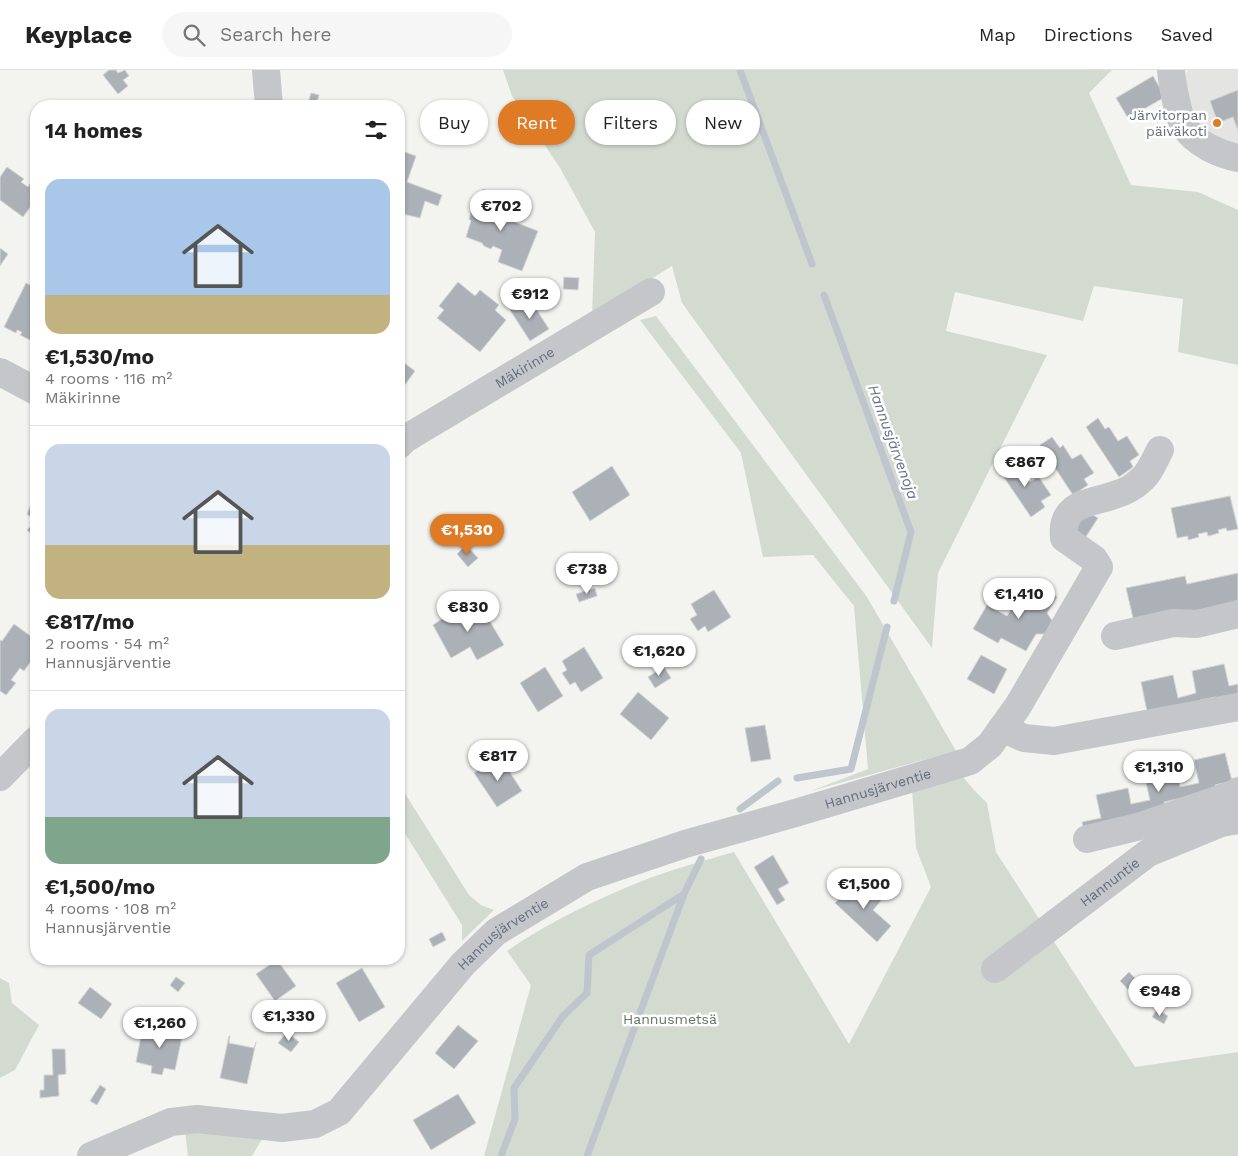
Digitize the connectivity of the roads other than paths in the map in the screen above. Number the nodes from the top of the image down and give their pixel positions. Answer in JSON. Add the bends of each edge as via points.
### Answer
{"nodes":[{"id":1,"x":266,"y":70,"type":"edge"},
{"id":2,"x":1170,"y":70,"type":"edge"},
{"id":3,"x":268,"y":100,"type":"edge"},
{"id":4,"x":1238,"y":158,"type":"edge"},
{"id":5,"x":651,"y":292,"type":"dead end"},
{"id":6,"x":0,"y":372,"type":"edge"},
{"id":7,"x":30,"y":388,"type":"edge"},
{"id":8,"x":405,"y":439,"type":"edge"},
{"id":9,"x":1160,"y":450,"type":"dead end"},
{"id":10,"x":1238,"y":614,"type":"edge"},
{"id":11,"x":1115,"y":636,"type":"dead end"},
{"id":12,"x":1238,"y":707,"type":"edge"},
{"id":13,"x":1002,"y":728,"type":"junction"},
{"id":14,"x":30,"y":746,"type":"edge"},
{"id":15,"x":0,"y":777,"type":"edge"},
{"id":16,"x":1238,"y":791,"type":"edge"},
{"id":17,"x":1238,"y":820,"type":"edge"},
{"id":18,"x":1087,"y":839,"type":"dead end"},
{"id":19,"x":995,"y":969,"type":"dead end"},
{"id":20,"x":91,"y":1156,"type":"edge"}],
"edges":[{"from":1,"to":3,"type":"street"},
{"from":2,"to":4,"type":"street","via":[[1184,126],[1203,144]]},
{"from":5,"to":8,"type":"street","name":"Mäkirinne"},
{"from":6,"to":7,"type":"street"},
{"from":9,"to":13,"type":"street","via":[[1142,480],[1119,494],[1082,504],[1069,512],[1063,527],[1064,538],[1094,558],[1099,567]]},
{"from":10,"to":11,"type":"street","via":[[1197,624],[1173,622]]},
{"from":12,"to":13,"type":"street","via":[[1054,741],[1024,738]]},
{"from":13,"to":20,"type":"street","name":"Hannusjärventie","via":[[990,745],[970,761],[685,844],[586,877],[496,932],[463,964],[339,1112],[315,1124],[282,1128],[196,1119],[171,1122]]},
{"from":14,"to":15,"type":"street"},
{"from":16,"to":18,"type":"street","via":[[1141,826]]},
{"from":17,"to":19,"type":"street","name":"Hannuntie","via":[[1221,823],[1148,853]]}]}
